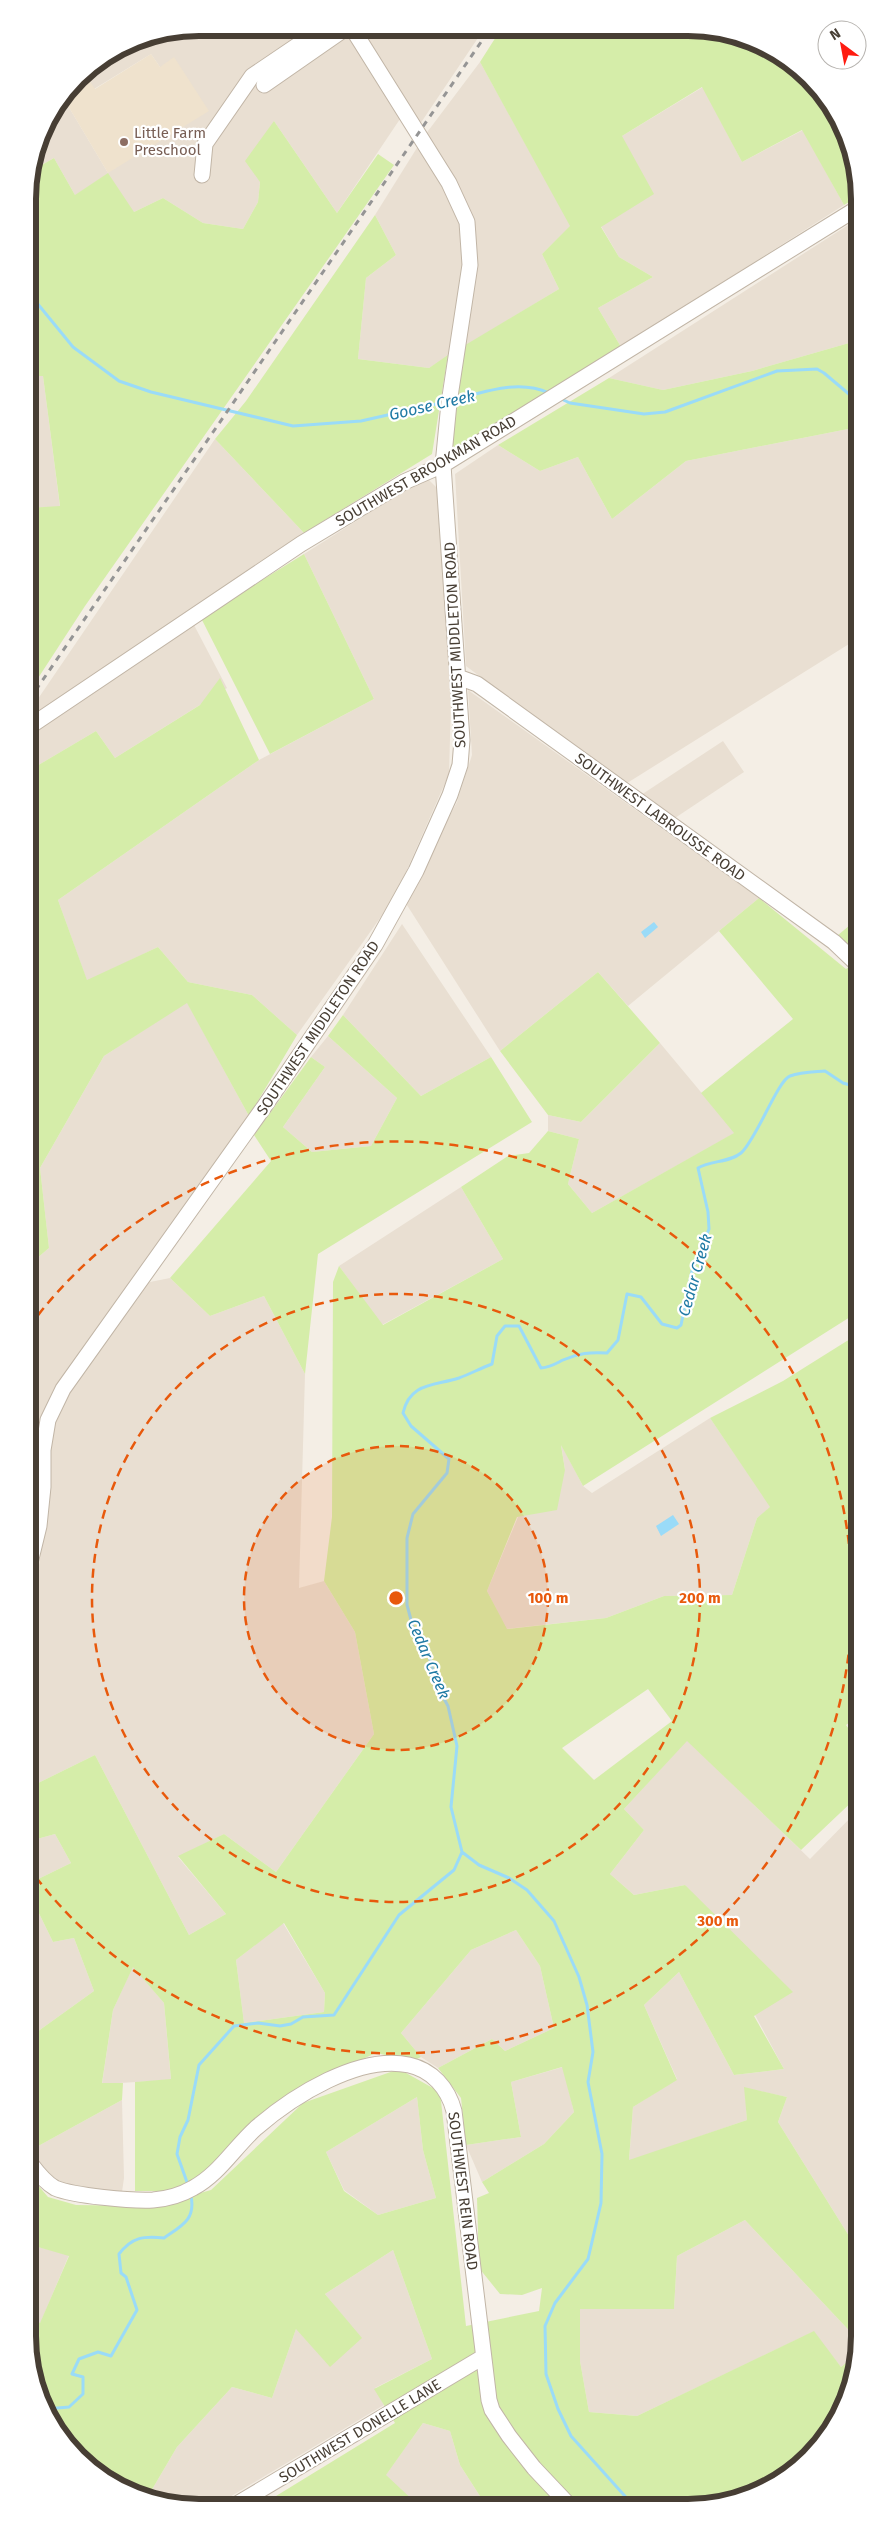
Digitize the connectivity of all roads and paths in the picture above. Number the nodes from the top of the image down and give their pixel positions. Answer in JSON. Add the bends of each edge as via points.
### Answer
{"nodes":[{"id":1,"x":310,"y":37,"type":"edge"},
{"id":2,"x":333,"y":37,"type":"edge"},
{"id":3,"x":357,"y":37,"type":"edge"},
{"id":4,"x":264,"y":85,"type":"dead end"},
{"id":5,"x":202,"y":175,"type":"dead end"},
{"id":6,"x":851,"y":212,"type":"edge"},
{"id":7,"x":443,"y":465,"type":"junction"},
{"id":8,"x":458,"y":677,"type":"junction"},
{"id":9,"x":37,"y":722,"type":"edge"},
{"id":10,"x":851,"y":958,"type":"edge"},
{"id":11,"x":36,"y":1537,"type":"edge"},
{"id":12,"x":36,"y":2169,"type":"edge"},
{"id":13,"x":483,"y":2357,"type":"junction"},
{"id":14,"x":245,"y":2499,"type":"edge"},
{"id":15,"x":563,"y":2499,"type":"edge"}],
"edges":[{"from":1,"to":5,"type":"street","via":[[252,76],[205,144]]},
{"from":2,"to":4,"type":"street"},
{"from":3,"to":7,"type":"street","name":"SOUTHWEST MIDDLETON ROAD","via":[[449,183],[467,222],[470,265],[448,403]]},
{"from":6,"to":7,"type":"street","name":"SOUTHWEST BROOKMAN ROAD"},
{"from":7,"to":8,"type":"street","name":"SOUTHWEST MIDDLETON ROAD"},
{"from":7,"to":9,"type":"street","name":"SOUTHWEST BROOKMAN ROAD","via":[[404,482],[301,544]]},
{"from":8,"to":10,"type":"street","name":"SOUTHWEST LABROUSSE ROAD","via":[[477,684],[834,942]]},
{"from":8,"to":11,"type":"street","name":"SOUTHWEST MIDDLETON ROAD","via":[[462,740],[460,765],[450,795],[396,909],[264,1107],[63,1389],[48,1420]]},
{"from":12,"to":13,"type":"street","name":"SOUTHWEST REIN ROAD","via":[[55,2188],[146,2200],[164,2199],[191,2189],[218,2169],[256,2128],[322,2083],[376,2062],[415,2066],[432,2076],[450,2097],[454,2111],[468,2208]]},
{"from":13,"to":14,"type":"street","name":"SOUTHWEST DONELLE LANE"},
{"from":13,"to":15,"type":"street","name":"SOUTHWEST REIN ROAD","via":[[492,2410],[534,2468]]}]}
